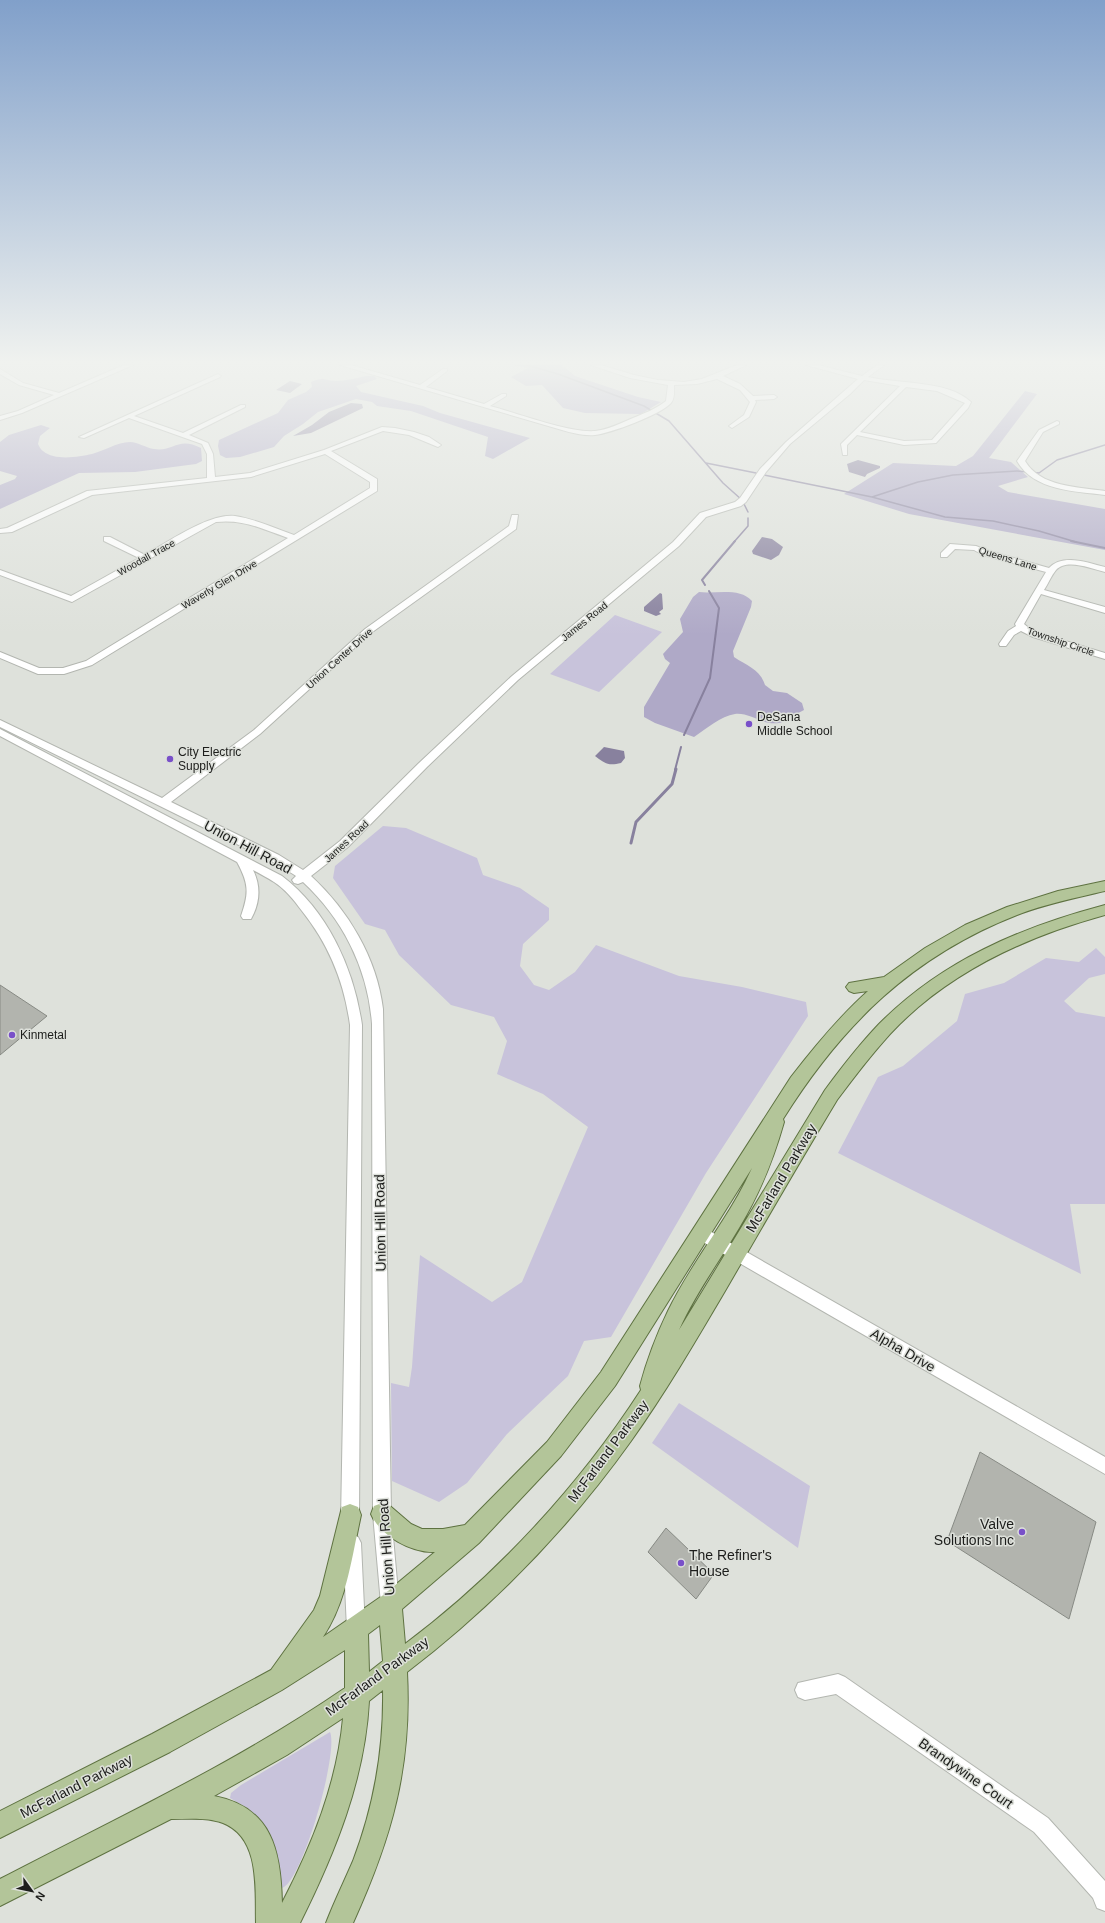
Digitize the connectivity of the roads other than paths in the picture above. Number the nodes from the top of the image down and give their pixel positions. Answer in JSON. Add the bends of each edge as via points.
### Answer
{"nodes":[{"id":1,"x":210,"y":455,"type":"edge"},
{"id":2,"x":314,"y":455,"type":"edge"},
{"id":3,"x":332,"y":455,"type":"edge"},
{"id":4,"x":777,"y":455,"type":"edge"},
{"id":5,"x":1025,"y":455,"type":"edge"},
{"id":6,"x":211,"y":479,"type":"junction"},
{"id":7,"x":1105,"y":493,"type":"edge"},
{"id":8,"x":515,"y":517,"type":"dead end"},
{"id":9,"x":0,"y":531,"type":"edge"},
{"id":10,"x":295,"y":538,"type":"junction"},
{"id":11,"x":107,"y":539,"type":"dead end"},
{"id":12,"x":944,"y":555,"type":"dead end"},
{"id":13,"x":145,"y":558,"type":"junction"},
{"id":14,"x":1105,"y":570,"type":"edge"},
{"id":15,"x":1050,"y":571,"type":"junction"},
{"id":16,"x":0,"y":572,"type":"edge"},
{"id":17,"x":1039,"y":591,"type":"junction"},
{"id":18,"x":1105,"y":610,"type":"edge"},
{"id":19,"x":1021,"y":627,"type":"junction"},
{"id":20,"x":1003,"y":644,"type":"dead end"},
{"id":21,"x":0,"y":655,"type":"edge"},
{"id":22,"x":1105,"y":656,"type":"edge"},
{"id":23,"x":0,"y":723,"type":"edge"},
{"id":24,"x":0,"y":732,"type":"edge"},
{"id":25,"x":163,"y":803,"type":"junction"},
{"id":26,"x":240,"y":858,"type":"junction"},
{"id":27,"x":304,"y":876,"type":"junction"},
{"id":28,"x":1105,"y":886,"type":"edge"},
{"id":29,"x":289,"y":887,"type":"junction"},
{"id":30,"x":1101,"y":909,"type":"edge"},
{"id":31,"x":247,"y":916,"type":"dead end"},
{"id":32,"x":886,"y":983,"type":"junction"},
{"id":33,"x":854,"y":987,"type":"dead end"},
{"id":34,"x":710,"y":1238,"type":"junction"},
{"id":35,"x":736,"y":1253,"type":"junction"},
{"id":36,"x":648,"y":1398,"type":"junction"},
{"id":37,"x":1105,"y":1466,"type":"edge"},
{"id":38,"x":382,"y":1514,"type":"junction"},
{"id":39,"x":350,"y":1515,"type":"junction"},
{"id":40,"x":471,"y":1535,"type":"junction"},
{"id":41,"x":390,"y":1604,"type":"junction"},
{"id":42,"x":356,"y":1629,"type":"junction"},
{"id":43,"x":396,"y":1666,"type":"junction"},
{"id":44,"x":274,"y":1682,"type":"junction"},
{"id":45,"x":805,"y":1690,"type":"dead end"},
{"id":46,"x":357,"y":1693,"type":"junction"},
{"id":47,"x":166,"y":1806,"type":"junction"},
{"id":48,"x":0,"y":1825,"type":"edge"},
{"id":49,"x":0,"y":1893,"type":"edge"},
{"id":50,"x":1105,"y":1900,"type":"edge"},
{"id":51,"x":269,"y":1923,"type":"edge"},
{"id":52,"x":286,"y":1923,"type":"edge"},
{"id":53,"x":339,"y":1923,"type":"edge"}],
"edges":[{"from":1,"to":6,"type":"street"},
{"from":2,"to":6,"type":"street","via":[[251,475]]},
{"from":3,"to":10,"type":"street","name":"Waverly Glen Drive","via":[[374,481],[374,489]]},
{"from":4,"to":27,"type":"street","name":"James Road","via":[[743,500],[703,516],[676,544],[483,707],[344,844]]},
{"from":5,"to":7,"type":"street","via":[[1021,461],[1023,469],[1031,476],[1048,483]]},
{"from":6,"to":9,"type":"street","via":[[90,492],[9,530]]},
{"from":8,"to":25,"type":"street","name":"Union Center Drive","via":[[513,527],[368,631],[257,732]]},
{"from":10,"to":13,"type":"street","name":"Woodall Trace","via":[[248,521],[233,518],[214,520]]},
{"from":10,"to":21,"type":"street","name":"Waverly Glen Drive","via":[[89,663],[64,671],[38,671]]},
{"from":11,"to":13,"type":"street"},
{"from":12,"to":15,"type":"street","name":"Queens Lane","via":[[953,546],[976,548]]},
{"from":13,"to":16,"type":"street","name":"Woodall Trace","via":[[72,598]]},
{"from":14,"to":15,"type":"street","via":[[1073,562],[1061,563]]},
{"from":15,"to":17,"type":"street","name":"Township Circle"},
{"from":17,"to":18,"type":"street"},
{"from":17,"to":19,"type":"street","name":"Township Circle","via":[[1023,616],[1019,624]]},
{"from":19,"to":20,"type":"street","via":[[1011,633]]},
{"from":19,"to":22,"type":"street","name":"Township Circle","via":[[1036,635]]},
{"from":23,"to":25,"type":"street","name":"Union Hill Road"},
{"from":24,"to":26,"type":"street","name":"Union Hill Road"},
{"from":25,"to":27,"type":"street","name":"Union Hill Road","via":[[275,858]]},
{"from":26,"to":29,"type":"street","name":"Union Hill Road"},
{"from":26,"to":31,"type":"street","via":[[254,886]]},
{"from":27,"to":29,"type":"street","name":"James Road"},
{"from":27,"to":38,"type":"street","name":"Union Hill Road","via":[[325,897],[344,923],[361,955],[376,1001]]},
{"from":28,"to":32,"type":"main road","name":"McFarland Parkway","via":[[1047,900],[990,920],[927,953]]},
{"from":29,"to":39,"type":"street","name":"Union Hill Road","via":[[322,927],[339,957],[354,1003],[356,1025]]},
{"from":30,"to":35,"type":"main road","name":"McFarland Parkway","via":[[1038,930],[990,951],[938,982],[894,1019],[865,1050],[835,1090]]},
{"from":32,"to":33,"type":"main road"},
{"from":32,"to":34,"type":"main road","name":"McFarland Parkway","via":[[861,1005],[808,1067],[779,1110]]},
{"from":34,"to":35,"type":"street","name":"Alpha Drive"},
{"from":34,"to":36,"type":"main road","via":[[672,1319],[657,1358]]},
{"from":34,"to":40,"type":"main road","name":"McFarland Parkway","via":[[588,1406],[529,1476]]},
{"from":35,"to":36,"type":"main road","name":"McFarland Parkway"},
{"from":35,"to":37,"type":"street","name":"Alpha Drive"},
{"from":36,"to":43,"type":"main road","name":"McFarland Parkway","via":[[599,1467],[550,1524],[474,1600]]},
{"from":38,"to":40,"type":"main road","via":[[411,1537],[428,1542]]},
{"from":38,"to":41,"type":"street","name":"Union Hill Road"},
{"from":39,"to":42,"type":"street","name":"Union Hill Road"},
{"from":39,"to":44,"type":"main road","via":[[331,1598],[322,1618]]},
{"from":40,"to":41,"type":"main road","name":"McFarland Parkway"},
{"from":41,"to":42,"type":"main road","name":"McFarland Parkway"},
{"from":41,"to":43,"type":"main road","name":"Union Hill Road"},
{"from":42,"to":44,"type":"main road","name":"McFarland Parkway"},
{"from":42,"to":46,"type":"main road","name":"Union Hill Road"},
{"from":43,"to":46,"type":"main road","name":"McFarland Parkway"},
{"from":43,"to":53,"type":"main road","name":"Union Hill Road","via":[[395,1725],[387,1790],[363,1869]]},
{"from":44,"to":48,"type":"main road","name":"McFarland Parkway"},
{"from":45,"to":50,"type":"street","name":"Brandywine Court","via":[[838,1684],[1041,1825],[1100,1891]]},
{"from":46,"to":47,"type":"main road","name":"McFarland Parkway","via":[[280,1744]]},
{"from":46,"to":52,"type":"main road","name":"Union Hill Road","via":[[353,1740],[333,1818],[316,1863]]},
{"from":47,"to":49,"type":"main road","name":"McFarland Parkway"},
{"from":47,"to":51,"type":"main road","via":[[212,1806],[233,1813],[252,1827],[259,1839],[266,1864]]}]}
